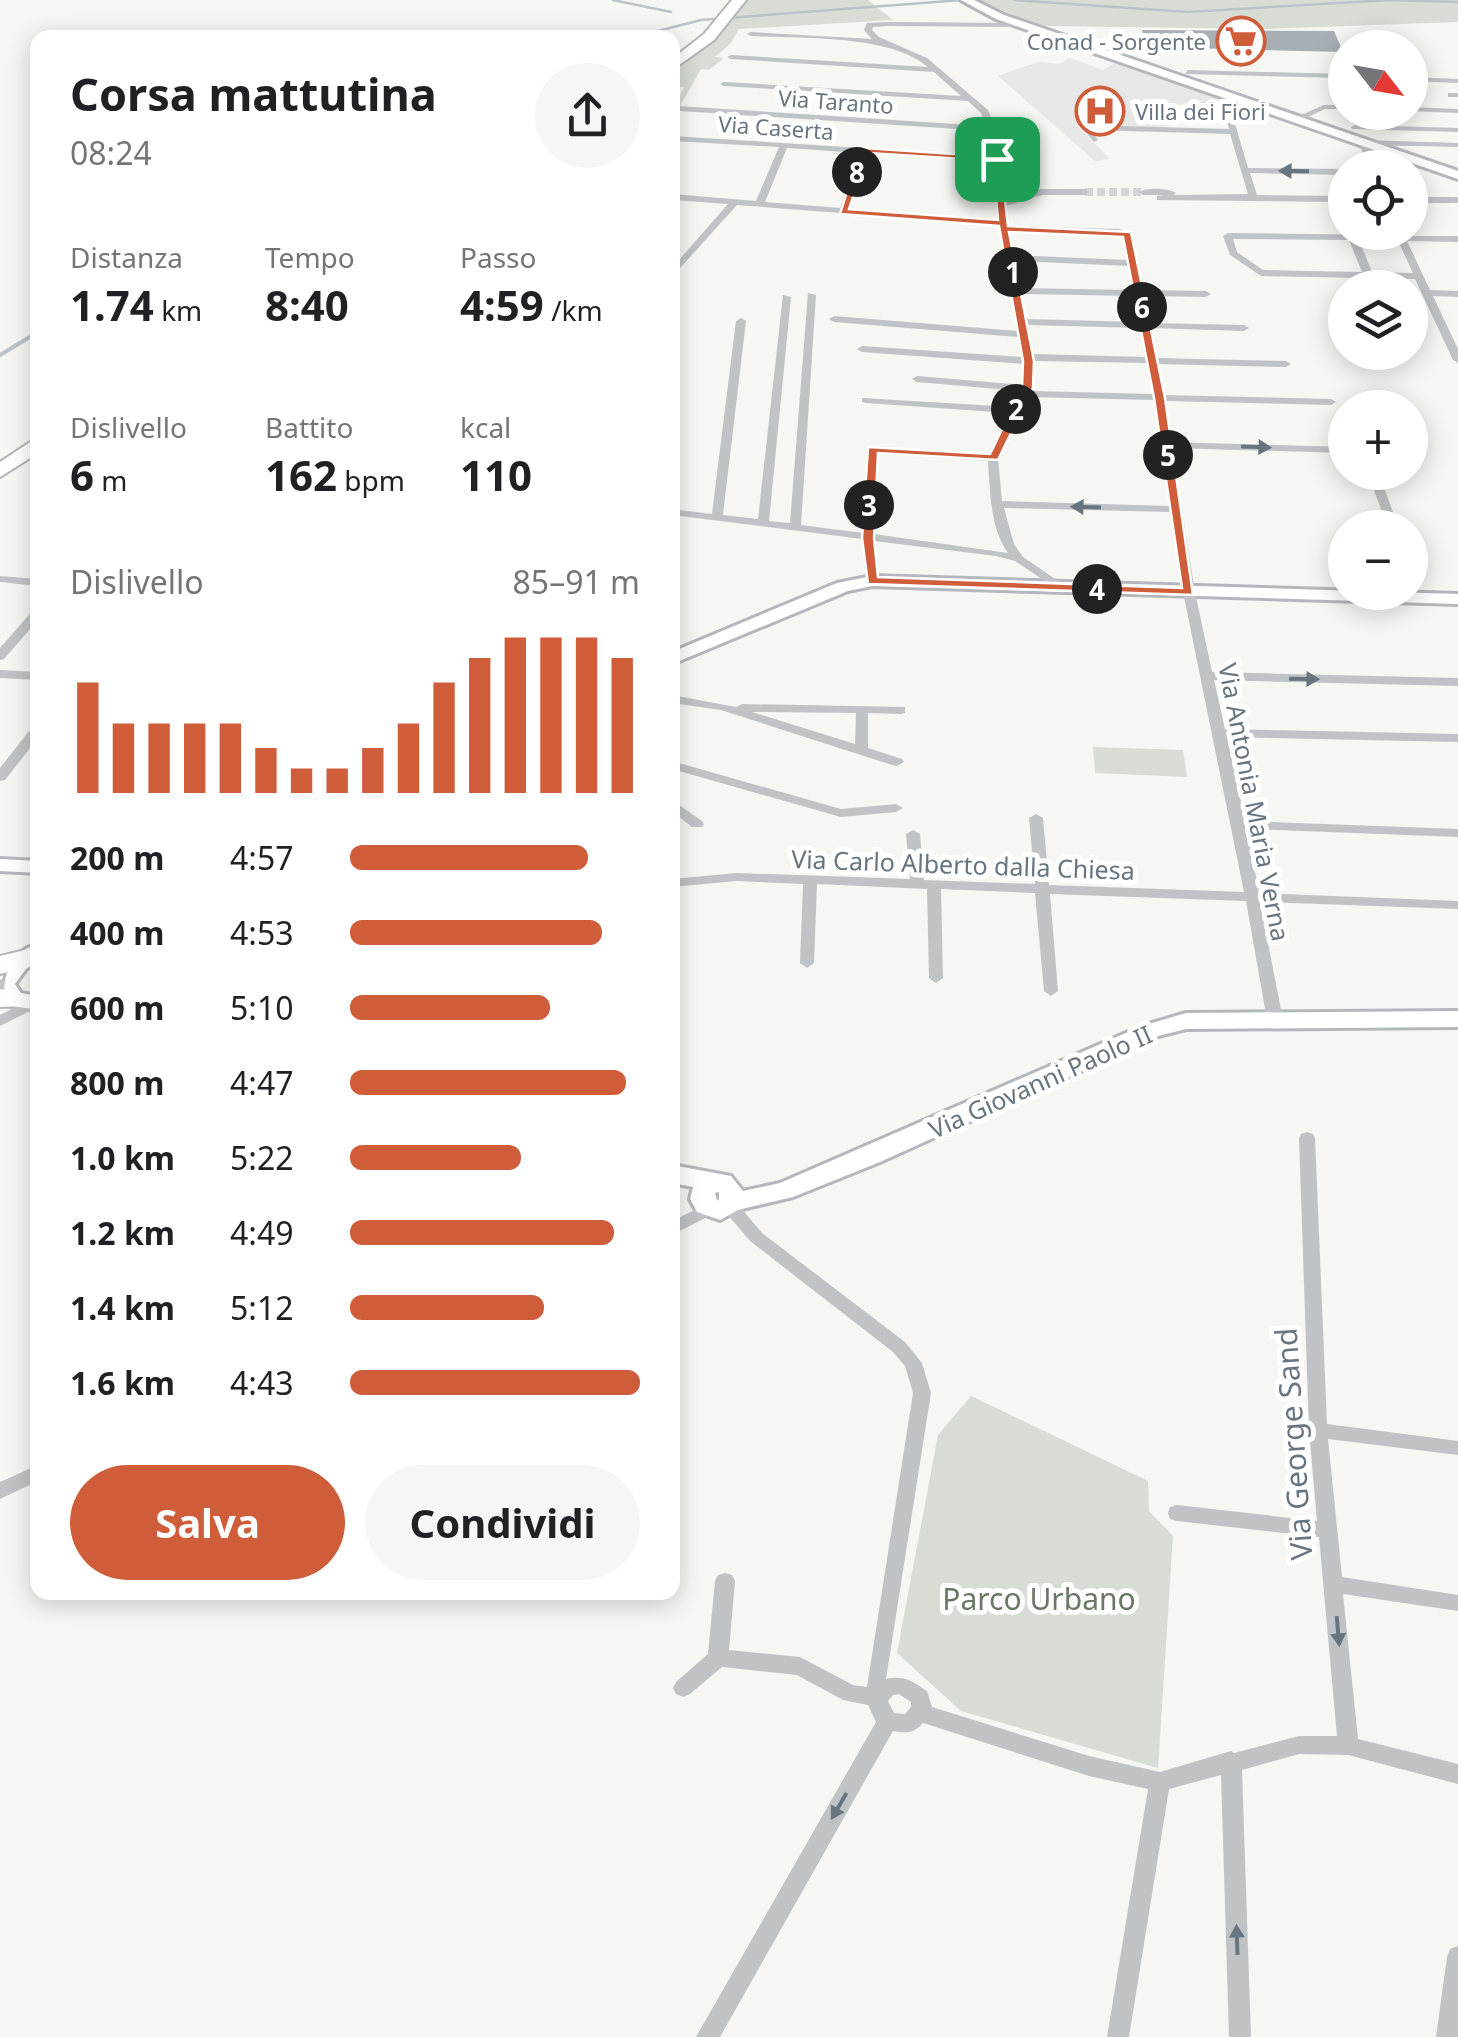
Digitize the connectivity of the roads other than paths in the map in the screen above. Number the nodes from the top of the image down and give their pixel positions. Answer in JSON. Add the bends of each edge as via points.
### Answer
{"nodes":[{"id":1,"x":728,"y":0,"type":"edge"},
{"id":2,"x":739,"y":0,"type":"edge"},
{"id":3,"x":972,"y":3,"type":"edge"},
{"id":4,"x":1024,"y":25,"type":"junction"},
{"id":5,"x":751,"y":34,"type":"dead end"},
{"id":6,"x":703,"y":38,"type":"junction"},
{"id":7,"x":845,"y":39,"type":"junction"},
{"id":8,"x":882,"y":42,"type":"junction"},
{"id":9,"x":680,"y":53,"type":"edge"},
{"id":10,"x":731,"y":57,"type":"dead end"},
{"id":11,"x":680,"y":59,"type":"edge"},
{"id":12,"x":835,"y":64,"type":"junction"},
{"id":13,"x":936,"y":70,"type":"junction"},
{"id":14,"x":1183,"y":75,"type":"junction"},
{"id":15,"x":1328,"y":76,"type":"edge"},
{"id":16,"x":1428,"y":80,"type":"edge"},
{"id":17,"x":1456,"y":81,"type":"edge"},
{"id":18,"x":724,"y":84,"type":"dead end"},
{"id":19,"x":825,"y":89,"type":"junction"},
{"id":20,"x":1222,"y":93,"type":"junction"},
{"id":21,"x":1456,"y":95,"type":"edge"},
{"id":22,"x":971,"y":99,"type":"junction"},
{"id":23,"x":1328,"y":107,"type":"edge"},
{"id":24,"x":680,"y":108,"type":"edge"},
{"id":25,"x":1428,"y":110,"type":"edge"},
{"id":26,"x":1458,"y":111,"type":"edge"},
{"id":27,"x":1296,"y":119,"type":"junction"},
{"id":28,"x":992,"y":128,"type":"junction"},
{"id":29,"x":1428,"y":129,"type":"edge"},
{"id":30,"x":1458,"y":130,"type":"edge"},
{"id":31,"x":1231,"y":132,"type":"junction"},
{"id":32,"x":680,"y":139,"type":"edge"},
{"id":33,"x":1094,"y":140,"type":"dead end"},
{"id":34,"x":1363,"y":142,"type":"junction"},
{"id":35,"x":784,"y":146,"type":"junction"},
{"id":36,"x":1458,"y":146,"type":"edge"},
{"id":37,"x":864,"y":150,"type":"junction"},
{"id":38,"x":1366,"y":150,"type":"edge"},
{"id":39,"x":997,"y":159,"type":"junction"},
{"id":40,"x":1244,"y":170,"type":"junction"},
{"id":41,"x":1328,"y":172,"type":"edge"},
{"id":42,"x":1458,"y":175,"type":"edge"},
{"id":43,"x":1250,"y":186,"type":"junction"},
{"id":44,"x":1018,"y":188,"type":"dead end"},
{"id":45,"x":1041,"y":192,"type":"junction"},
{"id":46,"x":1085,"y":192,"type":"tunnel mouth"},
{"id":47,"x":1142,"y":192,"type":"tunnel mouth"},
{"id":48,"x":1195,"y":193,"type":"junction"},
{"id":49,"x":1253,"y":197,"type":"junction"},
{"id":50,"x":680,"y":198,"type":"edge"},
{"id":51,"x":1160,"y":198,"type":"tunnel mouth"},
{"id":52,"x":1328,"y":199,"type":"edge"},
{"id":53,"x":1428,"y":200,"type":"edge"},
{"id":54,"x":1458,"y":200,"type":"edge"},
{"id":55,"x":734,"y":203,"type":"junction"},
{"id":56,"x":1002,"y":204,"type":"junction"},
{"id":57,"x":759,"y":205,"type":"junction"},
{"id":58,"x":843,"y":212,"type":"junction"},
{"id":59,"x":1003,"y":226,"type":"junction"},
{"id":60,"x":1428,"y":237,"type":"edge"},
{"id":61,"x":1328,"y":238,"type":"edge"},
{"id":62,"x":1458,"y":239,"type":"edge"},
{"id":63,"x":1011,"y":258,"type":"junction"},
{"id":64,"x":1134,"y":262,"type":"junction"},
{"id":65,"x":680,"y":265,"type":"edge"},
{"id":66,"x":1328,"y":274,"type":"edge"},
{"id":67,"x":1016,"y":290,"type":"junction"},
{"id":68,"x":1428,"y":293,"type":"edge"},
{"id":69,"x":1140,"y":294,"type":"junction"},
{"id":70,"x":1206,"y":294,"type":"dead end"},
{"id":71,"x":1458,"y":294,"type":"edge"},
{"id":72,"x":811,"y":296,"type":"dead end"},
{"id":73,"x":786,"y":297,"type":"dead end"},
{"id":74,"x":1428,"y":297,"type":"edge"},
{"id":75,"x":834,"y":319,"type":"dead end"},
{"id":76,"x":741,"y":321,"type":"dead end"},
{"id":77,"x":1145,"y":326,"type":"junction"},
{"id":78,"x":1021,"y":328,"type":"junction"},
{"id":79,"x":1244,"y":328,"type":"dead end"},
{"id":80,"x":862,"y":349,"type":"dead end"},
{"id":81,"x":1457,"y":356,"type":"edge"},
{"id":82,"x":1028,"y":359,"type":"junction"},
{"id":83,"x":1151,"y":361,"type":"junction"},
{"id":84,"x":1286,"y":364,"type":"dead end"},
{"id":85,"x":917,"y":379,"type":"dead end"},
{"id":86,"x":1026,"y":391,"type":"junction"},
{"id":87,"x":1160,"y":398,"type":"junction"},
{"id":88,"x":866,"y":400,"type":"dead end"},
{"id":89,"x":1328,"y":402,"type":"edge"},
{"id":90,"x":1016,"y":410,"type":"junction"},
{"id":91,"x":30,"y":436,"type":"edge"},
{"id":92,"x":1167,"y":444,"type":"junction"},
{"id":93,"x":30,"y":448,"type":"edge"},
{"id":94,"x":1328,"y":449,"type":"edge"},
{"id":95,"x":0,"y":458,"type":"edge"},
{"id":96,"x":994,"y":458,"type":"junction"},
{"id":97,"x":0,"y":470,"type":"edge"},
{"id":98,"x":997,"y":504,"type":"junction"},
{"id":99,"x":1176,"y":510,"type":"junction"},
{"id":100,"x":680,"y":513,"type":"edge"},
{"id":101,"x":717,"y":517,"type":"junction"},
{"id":102,"x":763,"y":523,"type":"junction"},
{"id":103,"x":795,"y":527,"type":"junction"},
{"id":104,"x":868,"y":538,"type":"junction"},
{"id":105,"x":1020,"y":559,"type":"junction"},
{"id":106,"x":0,"y":579,"type":"edge"},
{"id":107,"x":872,"y":581,"type":"junction"},
{"id":108,"x":30,"y":582,"type":"edge"},
{"id":109,"x":1063,"y":588,"type":"junction"},
{"id":110,"x":1328,"y":591,"type":"edge"},
{"id":111,"x":1189,"y":592,"type":"junction"},
{"id":112,"x":1428,"y":594,"type":"edge"},
{"id":113,"x":1458,"y":600,"type":"edge"},
{"id":114,"x":30,"y":621,"type":"edge"},
{"id":115,"x":0,"y":656,"type":"edge"},
{"id":116,"x":680,"y":656,"type":"edge"},
{"id":117,"x":0,"y":674,"type":"edge"},
{"id":118,"x":30,"y":676,"type":"edge"},
{"id":119,"x":1207,"y":676,"type":"junction"},
{"id":120,"x":1458,"y":682,"type":"edge"},
{"id":121,"x":680,"y":700,"type":"edge"},
{"id":122,"x":722,"y":708,"type":"junction"},
{"id":123,"x":862,"y":710,"type":"junction"},
{"id":124,"x":900,"y":710,"type":"dead end"},
{"id":125,"x":1217,"y":734,"type":"junction"},
{"id":126,"x":1458,"y":738,"type":"edge"},
{"id":127,"x":30,"y":739,"type":"edge"},
{"id":128,"x":861,"y":750,"type":"junction"},
{"id":129,"x":898,"y":762,"type":"dead end"},
{"id":130,"x":680,"y":767,"type":"edge"},
{"id":131,"x":0,"y":777,"type":"edge"},
{"id":132,"x":896,"y":808,"type":"dead end"},
{"id":133,"x":680,"y":810,"type":"edge"},
{"id":134,"x":1036,"y":818,"type":"dead end"},
{"id":135,"x":697,"y":824,"type":"dead end"},
{"id":136,"x":1239,"y":825,"type":"junction"},
{"id":137,"x":913,"y":834,"type":"dead end"},
{"id":138,"x":1458,"y":834,"type":"edge"},
{"id":139,"x":0,"y":865,"type":"edge"},
{"id":140,"x":30,"y":867,"type":"edge"},
{"id":141,"x":680,"y":882,"type":"edge"},
{"id":142,"x":810,"y":882,"type":"junction"},
{"id":143,"x":926,"y":885,"type":"junction"},
{"id":144,"x":1042,"y":888,"type":"junction"},
{"id":145,"x":1252,"y":897,"type":"junction"},
{"id":146,"x":1458,"y":905,"type":"edge"},
{"id":147,"x":30,"y":962,"type":"edge"},
{"id":148,"x":806,"y":964,"type":"dead end"},
{"id":149,"x":936,"y":978,"type":"dead end"},
{"id":150,"x":1051,"y":991,"type":"dead end"},
{"id":151,"x":11,"y":995,"type":"edge"},
{"id":152,"x":1458,"y":1019,"type":"edge"},
{"id":153,"x":1275,"y":1020,"type":"junction"},
{"id":154,"x":1307,"y":1138,"type":"dead end"},
{"id":155,"x":680,"y":1178,"type":"edge"},
{"id":156,"x":680,"y":1190,"type":"edge"},
{"id":157,"x":719,"y":1197,"type":"junction"},
{"id":158,"x":680,"y":1224,"type":"edge"},
{"id":159,"x":1318,"y":1430,"type":"junction"},
{"id":160,"x":1458,"y":1448,"type":"edge"},
{"id":161,"x":30,"y":1476,"type":"edge"},
{"id":162,"x":0,"y":1492,"type":"edge"},
{"id":163,"x":1176,"y":1512,"type":"dead end"},
{"id":164,"x":1328,"y":1530,"type":"junction"},
{"id":165,"x":726,"y":1581,"type":"dead end"},
{"id":166,"x":1333,"y":1584,"type":"junction"},
{"id":167,"x":1458,"y":1603,"type":"edge"},
{"id":168,"x":718,"y":1658,"type":"junction"},
{"id":169,"x":683,"y":1688,"type":"dead end"},
{"id":170,"x":879,"y":1697,"type":"junction"},
{"id":171,"x":921,"y":1713,"type":"junction"},
{"id":172,"x":888,"y":1721,"type":"junction"},
{"id":173,"x":1348,"y":1746,"type":"junction"},
{"id":174,"x":1230,"y":1762,"type":"junction"},
{"id":175,"x":1458,"y":1774,"type":"edge"},
{"id":176,"x":1160,"y":1782,"type":"junction"},
{"id":177,"x":1458,"y":1958,"type":"edge"},
{"id":178,"x":707,"y":2037,"type":"edge"},
{"id":179,"x":1118,"y":2037,"type":"edge"},
{"id":180,"x":1240,"y":2037,"type":"edge"},
{"id":181,"x":1447,"y":2037,"type":"edge"}],
"edges":[{"from":1,"to":6,"type":"highway"},
{"from":2,"to":6,"type":"highway"},
{"from":3,"to":4,"type":"main road"},
{"from":4,"to":8,"type":"street","via":[[870,25]]},
{"from":4,"to":14,"type":"main road"},
{"from":5,"to":7,"type":"street"},
{"from":6,"to":9,"type":"highway"},
{"from":6,"to":11,"type":"highway"},
{"from":7,"to":8,"type":"street"},
{"from":7,"to":12,"type":"street"},
{"from":8,"to":13,"type":"street"},
{"from":10,"to":12,"type":"street"},
{"from":12,"to":13,"type":"street"},
{"from":12,"to":19,"type":"street"},
{"from":13,"to":22,"type":"street"},
{"from":14,"to":15,"type":"street"},
{"from":14,"to":20,"type":"main road"},
{"from":16,"to":17,"type":"street"},
{"from":17,"to":21,"type":"street"},
{"from":18,"to":19,"type":"street"},
{"from":19,"to":22,"type":"street"},
{"from":20,"to":27,"type":"main road"},
{"from":20,"to":31,"type":"street"},
{"from":22,"to":28,"type":"street"},
{"from":23,"to":27,"type":"street"},
{"from":24,"to":28,"type":"street","name":"Via Taranto"},
{"from":25,"to":26,"type":"street"},
{"from":27,"to":34,"type":"main road"},
{"from":28,"to":39,"type":"street"},
{"from":29,"to":30,"type":"street"},
{"from":31,"to":33,"type":"street","via":[[1085,127]]},
{"from":31,"to":40,"type":"street"},
{"from":32,"to":35,"type":"street","name":"Via Caserta"},
{"from":34,"to":36,"type":"street"},
{"from":34,"to":38,"type":"street"},
{"from":34,"to":42,"type":"main road"},
{"from":35,"to":37,"type":"street","name":"Via Caserta"},
{"from":35,"to":57,"type":"street"},
{"from":37,"to":39,"type":"street","name":"Via Caserta"},
{"from":37,"to":58,"type":"street"},
{"from":39,"to":56,"type":"street"},
{"from":41,"to":40,"type":"street","one_way":true},
{"from":40,"to":43,"type":"street"},
{"from":43,"to":48,"type":"street"},
{"from":43,"to":49,"type":"street"},
{"from":44,"to":45,"type":"street"},
{"from":45,"to":46,"type":"street"},
{"from":45,"to":56,"type":"street"},
{"from":47,"to":48,"type":"street"},
{"from":48,"to":49,"type":"street"},
{"from":49,"to":51,"type":"street"},
{"from":49,"to":52,"type":"street"},
{"from":50,"to":55,"type":"street"},
{"from":53,"to":54,"type":"street"},
{"from":55,"to":57,"type":"street"},
{"from":55,"to":65,"type":"street"},
{"from":56,"to":59,"type":"street"},
{"from":57,"to":58,"type":"street"},
{"from":58,"to":59,"type":"street"},
{"from":59,"to":63,"type":"street"},
{"from":59,"to":64,"type":"street","via":[[1124,233]]},
{"from":60,"to":62,"type":"street"},
{"from":61,"to":66,"type":"street","via":[[1228,236],[1233,253],[1261,273]]},
{"from":63,"to":64,"type":"street"},
{"from":63,"to":67,"type":"street"},
{"from":64,"to":69,"type":"street","name":"Via Antonia Maria Verna"},
{"from":67,"to":69,"type":"street"},
{"from":67,"to":78,"type":"street"},
{"from":68,"to":71,"type":"street"},
{"from":69,"to":70,"type":"street"},
{"from":69,"to":77,"type":"street","name":"Via Antonia Maria Verna"},
{"from":72,"to":103,"type":"street"},
{"from":73,"to":102,"type":"street"},
{"from":74,"to":81,"type":"street"},
{"from":75,"to":78,"type":"street"},
{"from":76,"to":101,"type":"street"},
{"from":77,"to":78,"type":"street"},
{"from":77,"to":79,"type":"street"},
{"from":77,"to":83,"type":"street","name":"Via Antonia Maria Verna"},
{"from":78,"to":82,"type":"street"},
{"from":80,"to":82,"type":"street"},
{"from":82,"to":83,"type":"street"},
{"from":82,"to":86,"type":"street"},
{"from":83,"to":84,"type":"street"},
{"from":83,"to":87,"type":"street","name":"Via Antonia Maria Verna"},
{"from":85,"to":86,"type":"street"},
{"from":86,"to":87,"type":"street"},
{"from":86,"to":90,"type":"street"},
{"from":87,"to":89,"type":"street"},
{"from":87,"to":92,"type":"street","name":"Via Antonia Maria Verna"},
{"from":88,"to":90,"type":"street"},
{"from":90,"to":96,"type":"street"},
{"from":91,"to":95,"type":"highway"},
{"from":92,"to":94,"type":"street","one_way":true},
{"from":92,"to":99,"type":"street","name":"Via Antonia Maria Verna"},
{"from":93,"to":97,"type":"highway"},
{"from":96,"to":98,"type":"street"},
{"from":96,"to":104,"type":"street","via":[[872,449]]},
{"from":99,"to":98,"type":"street","one_way":true},
{"from":98,"to":105,"type":"street","via":[[1008,544]]},
{"from":99,"to":111,"type":"street","name":"Via Antonia Maria Verna"},
{"from":100,"to":101,"type":"street"},
{"from":101,"to":102,"type":"street"},
{"from":102,"to":103,"type":"street"},
{"from":103,"to":104,"type":"street"},
{"from":104,"to":105,"type":"street"},
{"from":104,"to":107,"type":"street"},
{"from":105,"to":109,"type":"street"},
{"from":106,"to":108,"type":"street"},
{"from":107,"to":109,"type":"main road"},
{"from":107,"to":116,"type":"main road","via":[[842,587]]},
{"from":109,"to":111,"type":"main road"},
{"from":110,"to":111,"type":"main road"},
{"from":111,"to":119,"type":"street","name":"Via Antonia Maria Verna"},
{"from":112,"to":113,"type":"main road"},
{"from":114,"to":115,"type":"street"},
{"from":117,"to":118,"type":"street"},
{"from":119,"to":120,"type":"street","one_way":true},
{"from":119,"to":125,"type":"street","name":"Via Antonia Maria Verna"},
{"from":121,"to":122,"type":"street"},
{"from":122,"to":123,"type":"street"},
{"from":122,"to":128,"type":"street"},
{"from":123,"to":124,"type":"street"},
{"from":123,"to":128,"type":"street"},
{"from":125,"to":126,"type":"street"},
{"from":125,"to":136,"type":"street","name":"Via Antonia Maria Verna"},
{"from":127,"to":131,"type":"street"},
{"from":128,"to":129,"type":"street"},
{"from":130,"to":132,"type":"street","via":[[841,812]]},
{"from":133,"to":135,"type":"street"},
{"from":134,"to":144,"type":"street"},
{"from":136,"to":138,"type":"street"},
{"from":136,"to":145,"type":"street","name":"Via Antonia Maria Verna"},
{"from":137,"to":143,"type":"street"},
{"from":139,"to":140,"type":"main road"},
{"from":141,"to":142,"type":"street","name":"Via Carlo Alberto dalla Chiesa","via":[[737,877]]},
{"from":142,"to":143,"type":"street","name":"Via Carlo Alberto dalla Chiesa"},
{"from":142,"to":148,"type":"street"},
{"from":143,"to":144,"type":"street","name":"Via Carlo Alberto dalla Chiesa"},
{"from":143,"to":149,"type":"street"},
{"from":144,"to":145,"type":"street","name":"Via Carlo Alberto dalla Chiesa"},
{"from":144,"to":150,"type":"street"},
{"from":145,"to":146,"type":"street","name":"Via Carlo Alberto dalla Chiesa"},
{"from":145,"to":153,"type":"street","name":"Via Antonia Maria Verna"},
{"from":147,"to":151,"type":"highway"},
{"from":152,"to":153,"type":"main road","name":"Via Giovanni Paolo II"},
{"from":153,"to":157,"type":"main road","name":"Via Giovanni Paolo II","via":[[1186,1021],[1150,1031],[810,1181]]},
{"from":154,"to":159,"type":"street","name":"Via George Sand"},
{"from":155,"to":157,"type":"main road","name":"Via Giovanni Paolo II"},
{"from":156,"to":157,"type":"main road"},
{"from":157,"to":158,"type":"street"},
{"from":157,"to":170,"type":"street","via":[[756,1236],[898,1347],[920,1383],[919,1433],[876,1665]]},
{"from":159,"to":160,"type":"street"},
{"from":159,"to":164,"type":"street","name":"Via George Sand"},
{"from":161,"to":162,"type":"street"},
{"from":163,"to":164,"type":"street"},
{"from":164,"to":166,"type":"street","name":"Via George Sand"},
{"from":165,"to":168,"type":"street"},
{"from":166,"to":167,"type":"street"},
{"from":166,"to":173,"type":"street","name":"Via George Sand","one_way":true},
{"from":168,"to":169,"type":"street"},
{"from":168,"to":170,"type":"street","via":[[800,1666],[850,1694]]},
{"from":170,"to":171,"type":"street","via":[[888,1687],[909,1687],[920,1696]]},
{"from":170,"to":172,"type":"street"},
{"from":171,"to":172,"type":"street","via":[[909,1724]]},
{"from":171,"to":176,"type":"street"},
{"from":172,"to":178,"type":"street","one_way":true},
{"from":173,"to":174,"type":"street","via":[[1299,1745]]},
{"from":173,"to":175,"type":"street"},
{"from":174,"to":176,"type":"street"},
{"from":180,"to":174,"type":"street","one_way":true},
{"from":176,"to":179,"type":"street"},
{"from":177,"to":181,"type":"street"}]}
